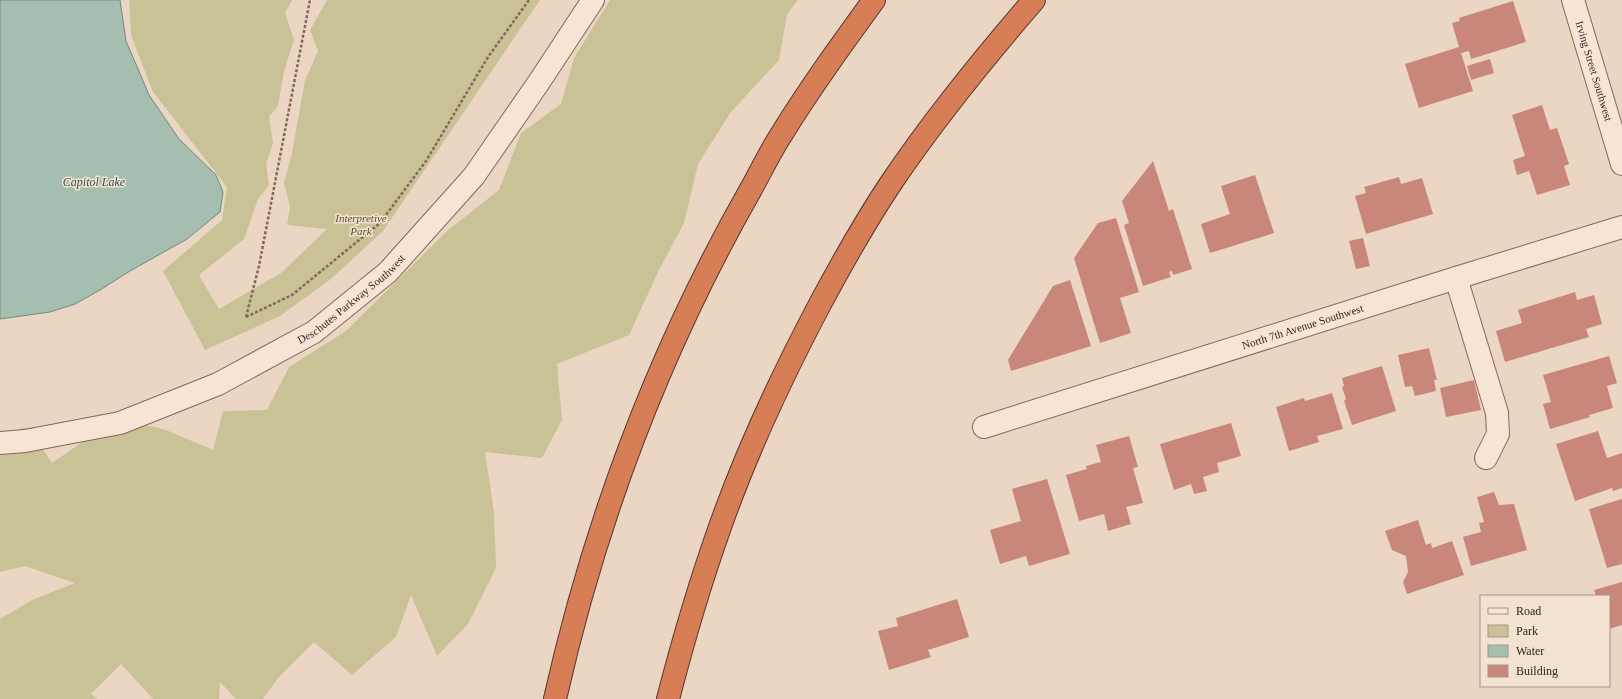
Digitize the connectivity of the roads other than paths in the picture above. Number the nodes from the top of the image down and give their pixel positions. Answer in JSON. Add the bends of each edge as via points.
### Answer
{"nodes":[{"id":1,"x":593,"y":0,"type":"edge"},
{"id":2,"x":874,"y":0,"type":"edge"},
{"id":3,"x":1034,"y":0,"type":"edge"},
{"id":4,"x":1573,"y":0,"type":"edge"},
{"id":5,"x":1622,"y":164,"type":"edge"},
{"id":6,"x":1622,"y":227,"type":"edge"},
{"id":7,"x":1456,"y":278,"type":"junction"},
{"id":8,"x":984,"y":427,"type":"dead end"},
{"id":9,"x":0,"y":443,"type":"edge"},
{"id":10,"x":1486,"y":458,"type":"dead end"},
{"id":11,"x":555,"y":699,"type":"edge"},
{"id":12,"x":668,"y":699,"type":"edge"}],
"edges":[{"from":1,"to":9,"type":"street","name":"Deschutes Parkway Southwest","via":[[474,176],[388,272],[314,332],[218,384],[120,423],[25,441]]},
{"from":2,"to":11,"type":"highway","via":[[833,56],[781,136],[725,234],[676,335],[636,432],[606,515]]},
{"from":3,"to":12,"type":"highway","via":[[944,108],[890,184],[841,265],[797,349],[756,436],[720,526],[690,618]]},
{"from":4,"to":5,"type":"street","name":"Irving Street Southwest"},
{"from":6,"to":7,"type":"street","name":"North 7th Avenue Southwest"},
{"from":7,"to":8,"type":"street","name":"North 7th Avenue Southwest"},
{"from":7,"to":10,"type":"street","via":[[1497,413],[1498,434]]}]}
